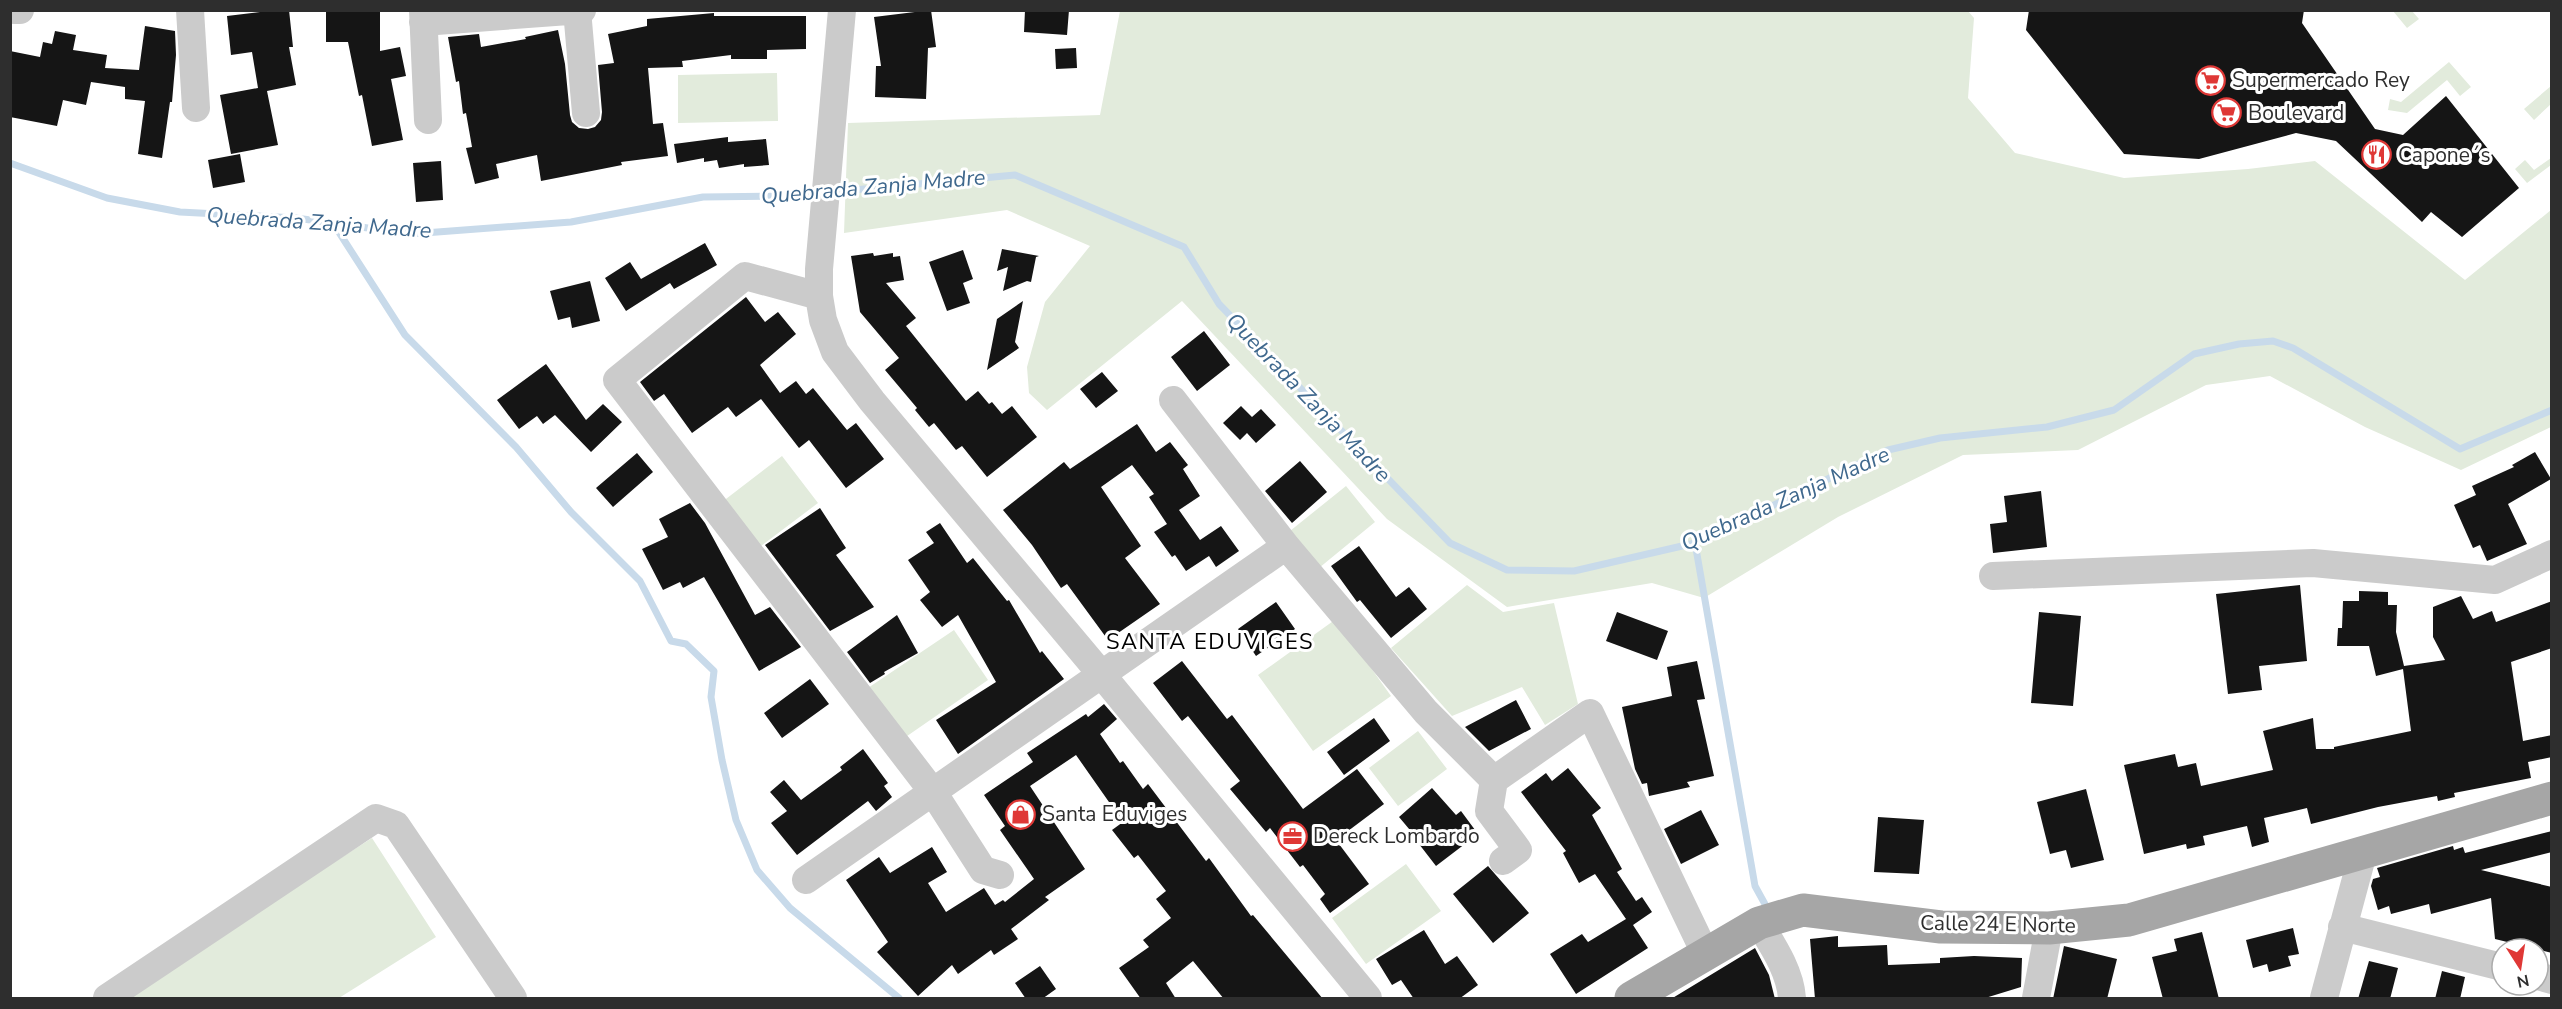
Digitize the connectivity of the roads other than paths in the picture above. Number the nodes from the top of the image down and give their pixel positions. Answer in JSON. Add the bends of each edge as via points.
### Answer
{"nodes":[{"id":1,"x":14,"y":10,"type":"edge"},
{"id":2,"x":20,"y":10,"type":"edge"},
{"id":3,"x":190,"y":10,"type":"edge"},
{"id":4,"x":842,"y":10,"type":"edge"},
{"id":5,"x":579,"y":11,"type":"edge"},
{"id":6,"x":423,"y":16,"type":"edge"},
{"id":7,"x":196,"y":108,"type":"dead end"},
{"id":8,"x":586,"y":113,"type":"dead end"},
{"id":9,"x":428,"y":120,"type":"dead end"},
{"id":10,"x":819,"y":296,"type":"junction"},
{"id":11,"x":1173,"y":400,"type":"dead end"},
{"id":12,"x":1286,"y":546,"type":"junction"},
{"id":13,"x":2552,"y":554,"type":"edge"},
{"id":14,"x":1993,"y":576,"type":"dead end"},
{"id":15,"x":1102,"y":675,"type":"junction"},
{"id":16,"x":1494,"y":780,"type":"junction"},
{"id":17,"x":933,"y":792,"type":"junction"},
{"id":18,"x":2552,"y":798,"type":"edge"},
{"id":19,"x":2363,"y":853,"type":"junction"},
{"id":20,"x":1503,"y":861,"type":"dead end"},
{"id":21,"x":1000,"y":875,"type":"dead end"},
{"id":22,"x":806,"y":880,"type":"dead end"},
{"id":23,"x":1762,"y":921,"type":"junction"},
{"id":24,"x":2342,"y":927,"type":"junction"},
{"id":25,"x":2049,"y":928,"type":"junction"},
{"id":26,"x":1705,"y":953,"type":"junction"},
{"id":27,"x":2490,"y":964,"type":"edge"},
{"id":28,"x":106,"y":999,"type":"edge"},
{"id":29,"x":513,"y":999,"type":"edge"},
{"id":30,"x":1368,"y":999,"type":"edge"},
{"id":31,"x":1631,"y":999,"type":"edge"},
{"id":32,"x":1792,"y":999,"type":"edge"},
{"id":33,"x":2037,"y":999,"type":"edge"},
{"id":34,"x":2324,"y":999,"type":"edge"}],
"edges":[{"from":1,"to":2,"type":"street"},
{"from":3,"to":7,"type":"street"},
{"from":4,"to":10,"type":"street"},
{"from":5,"to":6,"type":"street"},
{"from":5,"to":8,"type":"street"},
{"from":6,"to":9,"type":"street"},
{"from":10,"to":15,"type":"street","via":[[835,352]]},
{"from":10,"to":17,"type":"street","via":[[744,276],[617,380]]},
{"from":11,"to":12,"type":"street"},
{"from":12,"to":15,"type":"street"},
{"from":12,"to":16,"type":"street","via":[[1426,712]]},
{"from":13,"to":14,"type":"street","via":[[2495,580],[2313,563]]},
{"from":15,"to":17,"type":"street"},
{"from":15,"to":30,"type":"street"},
{"from":16,"to":20,"type":"street","via":[[1489,811],[1518,850]]},
{"from":16,"to":26,"type":"street","via":[[1590,713]]},
{"from":17,"to":21,"type":"street","via":[[983,870]]},
{"from":17,"to":22,"type":"street"},
{"from":18,"to":19,"type":"main road","name":"Calle 24 E Norte"},
{"from":19,"to":24,"type":"street"},
{"from":19,"to":25,"type":"main road","name":"Calle 24 E Norte","via":[[2129,920]]},
{"from":23,"to":25,"type":"main road","name":"Calle 24 E Norte","via":[[1803,910],[1941,927]]},
{"from":23,"to":26,"type":"main road","name":"Calle 24 E Norte"},
{"from":23,"to":32,"type":"street"},
{"from":24,"to":27,"type":"street"},
{"from":24,"to":34,"type":"street"},
{"from":25,"to":33,"type":"street"},
{"from":26,"to":31,"type":"main road","name":"Calle 24 E Norte"},
{"from":28,"to":29,"type":"street","via":[[376,818],[396,825]]}]}
